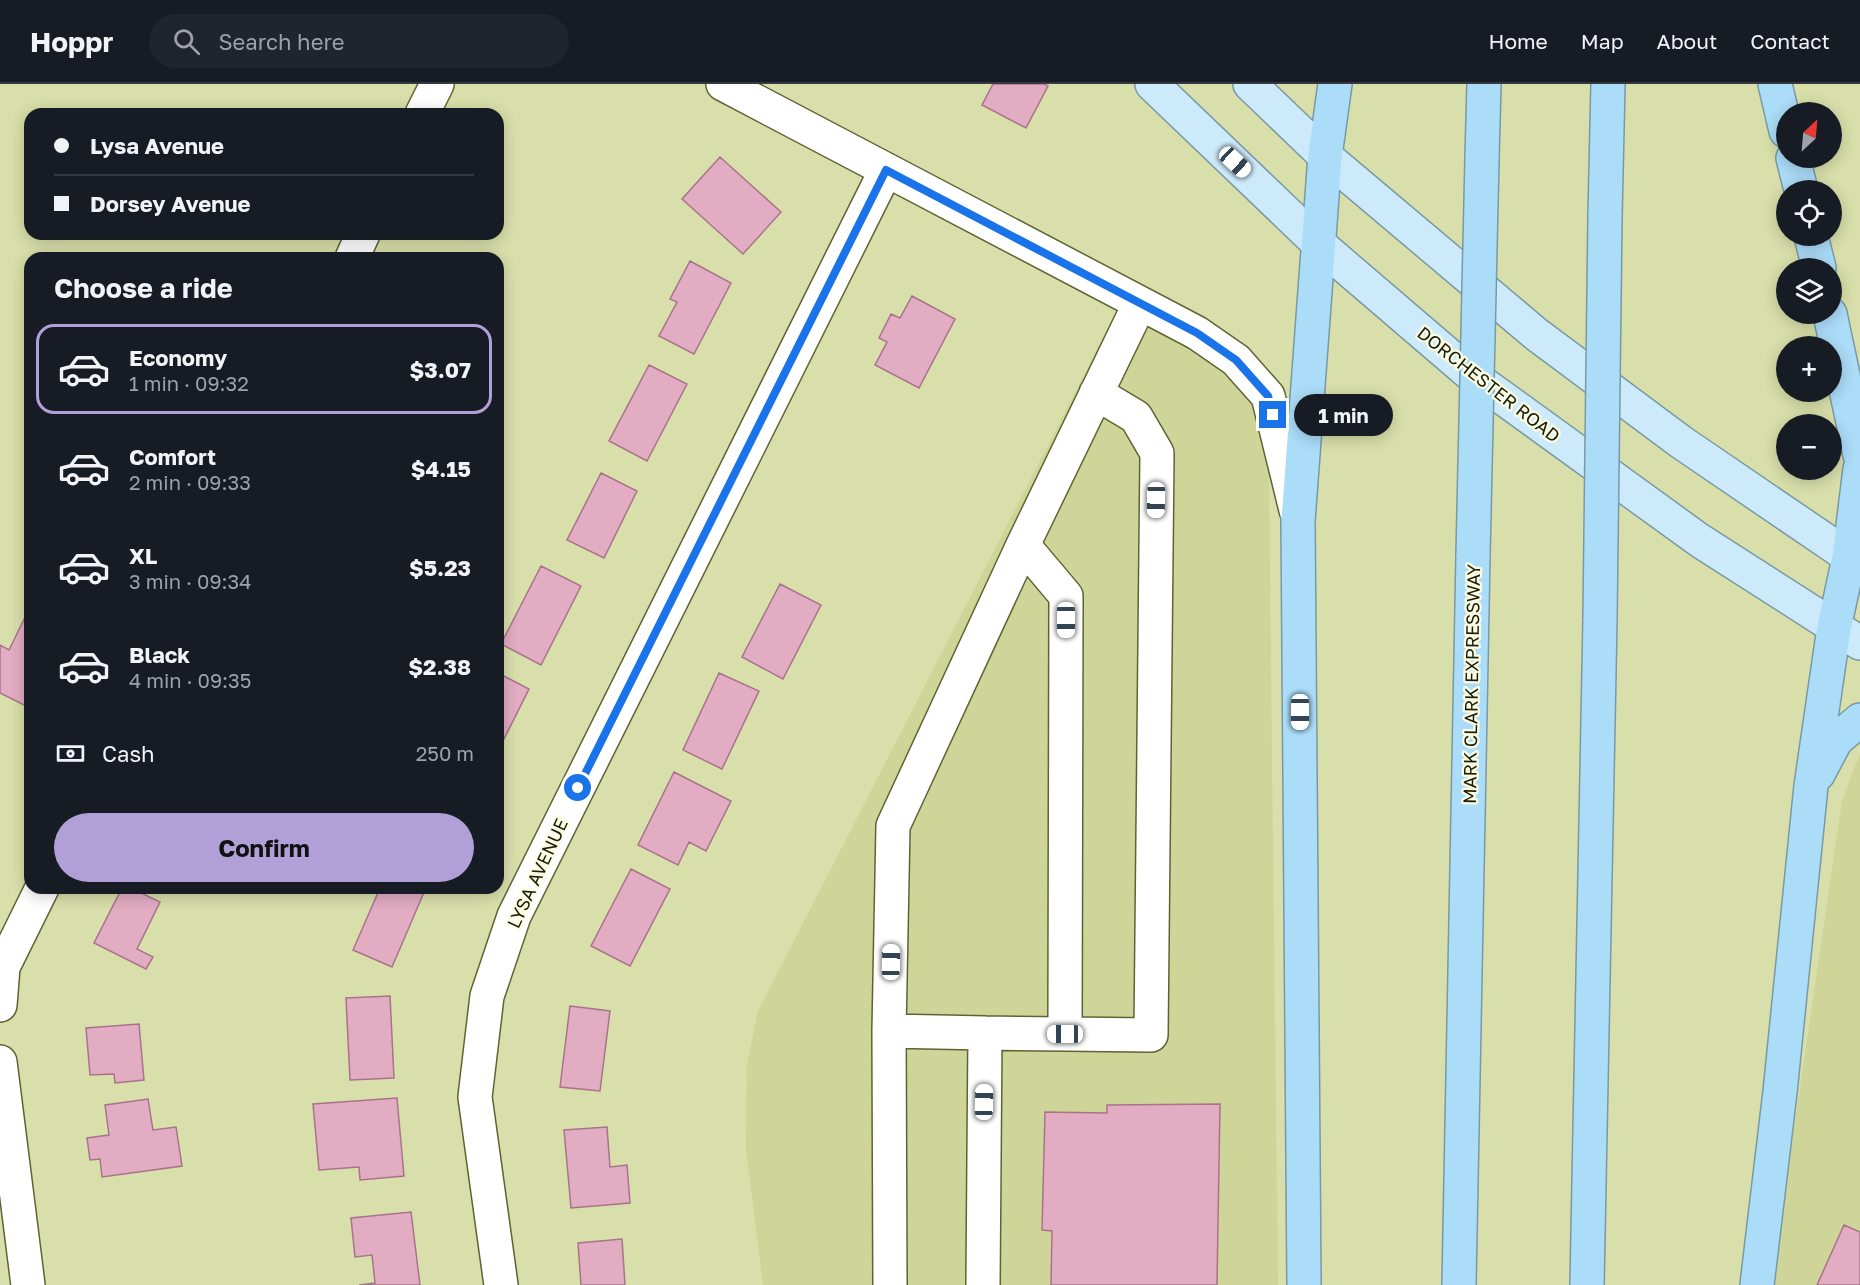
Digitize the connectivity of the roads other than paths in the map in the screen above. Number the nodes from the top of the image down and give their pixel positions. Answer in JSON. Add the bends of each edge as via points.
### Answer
{"nodes":[{"id":1,"x":437,"y":84,"type":"edge"},
{"id":2,"x":723,"y":84,"type":"edge"},
{"id":3,"x":1152,"y":84,"type":"edge"},
{"id":4,"x":1250,"y":84,"type":"edge"},
{"id":5,"x":1335,"y":84,"type":"edge"},
{"id":6,"x":1484,"y":84,"type":"edge"},
{"id":7,"x":1608,"y":84,"type":"edge"},
{"id":8,"x":1775,"y":84,"type":"edge"},
{"id":9,"x":1779,"y":102,"type":"edge"},
{"id":10,"x":425,"y":108,"type":"edge"},
{"id":11,"x":1325,"y":156,"type":"junction"},
{"id":12,"x":886,"y":170,"type":"junction"},
{"id":13,"x":1320,"y":245,"type":"junction"},
{"id":14,"x":1140,"y":303,"type":"junction"},
{"id":15,"x":1832,"y":324,"type":"edge"},
{"id":16,"x":1096,"y":393,"type":"junction"},
{"id":17,"x":1860,"y":455,"type":"edge"},
{"id":18,"x":1860,"y":469,"type":"edge"},
{"id":19,"x":1298,"y":520,"type":"junction"},
{"id":20,"x":1023,"y":545,"type":"junction"},
{"id":21,"x":1854,"y":561,"type":"edge"},
{"id":22,"x":1847,"y":635,"type":"edge"},
{"id":23,"x":1860,"y":720,"type":"edge"},
{"id":24,"x":1811,"y":786,"type":"junction"},
{"id":25,"x":39,"y":894,"type":"edge"},
{"id":26,"x":0,"y":1005,"type":"edge"},
{"id":27,"x":889,"y":1031,"type":"junction"},
{"id":28,"x":985,"y":1033,"type":"junction"},
{"id":29,"x":1065,"y":1034,"type":"junction"},
{"id":30,"x":0,"y":1062,"type":"edge"},
{"id":31,"x":28,"y":1285,"type":"edge"},
{"id":32,"x":501,"y":1285,"type":"edge"},
{"id":33,"x":890,"y":1285,"type":"edge"},
{"id":34,"x":983,"y":1285,"type":"edge"},
{"id":35,"x":1304,"y":1285,"type":"edge"},
{"id":36,"x":1459,"y":1285,"type":"edge"},
{"id":37,"x":1587,"y":1285,"type":"edge"},
{"id":38,"x":1756,"y":1285,"type":"edge"}],
"edges":[{"from":1,"to":10,"type":"street"},
{"from":2,"to":12,"type":"street"},
{"from":3,"to":13,"type":"main road","name":"DORCHESTER ROAD"},
{"from":4,"to":11,"type":"main road"},
{"from":5,"to":11,"type":"highway"},
{"from":6,"to":36,"type":"highway","name":"MARK CLARK EXPRESSWAY","bridge":true},
{"from":7,"to":37,"type":"highway","bridge":true},
{"from":8,"to":9,"type":"highway"},
{"from":11,"to":13,"type":"highway"},
{"from":11,"to":21,"type":"main road","via":[[1536,334],[1681,442]]},
{"from":12,"to":14,"type":"street"},
{"from":12,"to":32,"type":"street","name":"LYSA AVENUE","via":[[514,916],[487,996],[475,1097]]},
{"from":13,"to":19,"type":"highway"},
{"from":13,"to":22,"type":"main road","name":"DORCHESTER ROAD","via":[[1474,377],[1699,540]]},
{"from":14,"to":16,"type":"street"},
{"from":14,"to":19,"type":"street","via":[[1197,333],[1236,360],[1268,396]]},
{"from":15,"to":17,"type":"highway"},
{"from":16,"to":20,"type":"street"},
{"from":16,"to":29,"type":"street","via":[[1136,417],[1157,453],[1150,1035]]},
{"from":18,"to":21,"type":"highway"},
{"from":19,"to":35,"type":"highway"},
{"from":20,"to":27,"type":"street","via":[[893,826]]},
{"from":20,"to":29,"type":"street","via":[[1066,597]]},
{"from":21,"to":22,"type":"highway"},
{"from":22,"to":24,"type":"highway"},
{"from":23,"to":24,"type":"highway","via":[[1836,740]]},
{"from":24,"to":38,"type":"highway"},
{"from":25,"to":26,"type":"street","via":[[3,967]]},
{"from":27,"to":28,"type":"street"},
{"from":27,"to":33,"type":"street"},
{"from":28,"to":29,"type":"street"},
{"from":28,"to":34,"type":"street"},
{"from":30,"to":31,"type":"street"}]}
